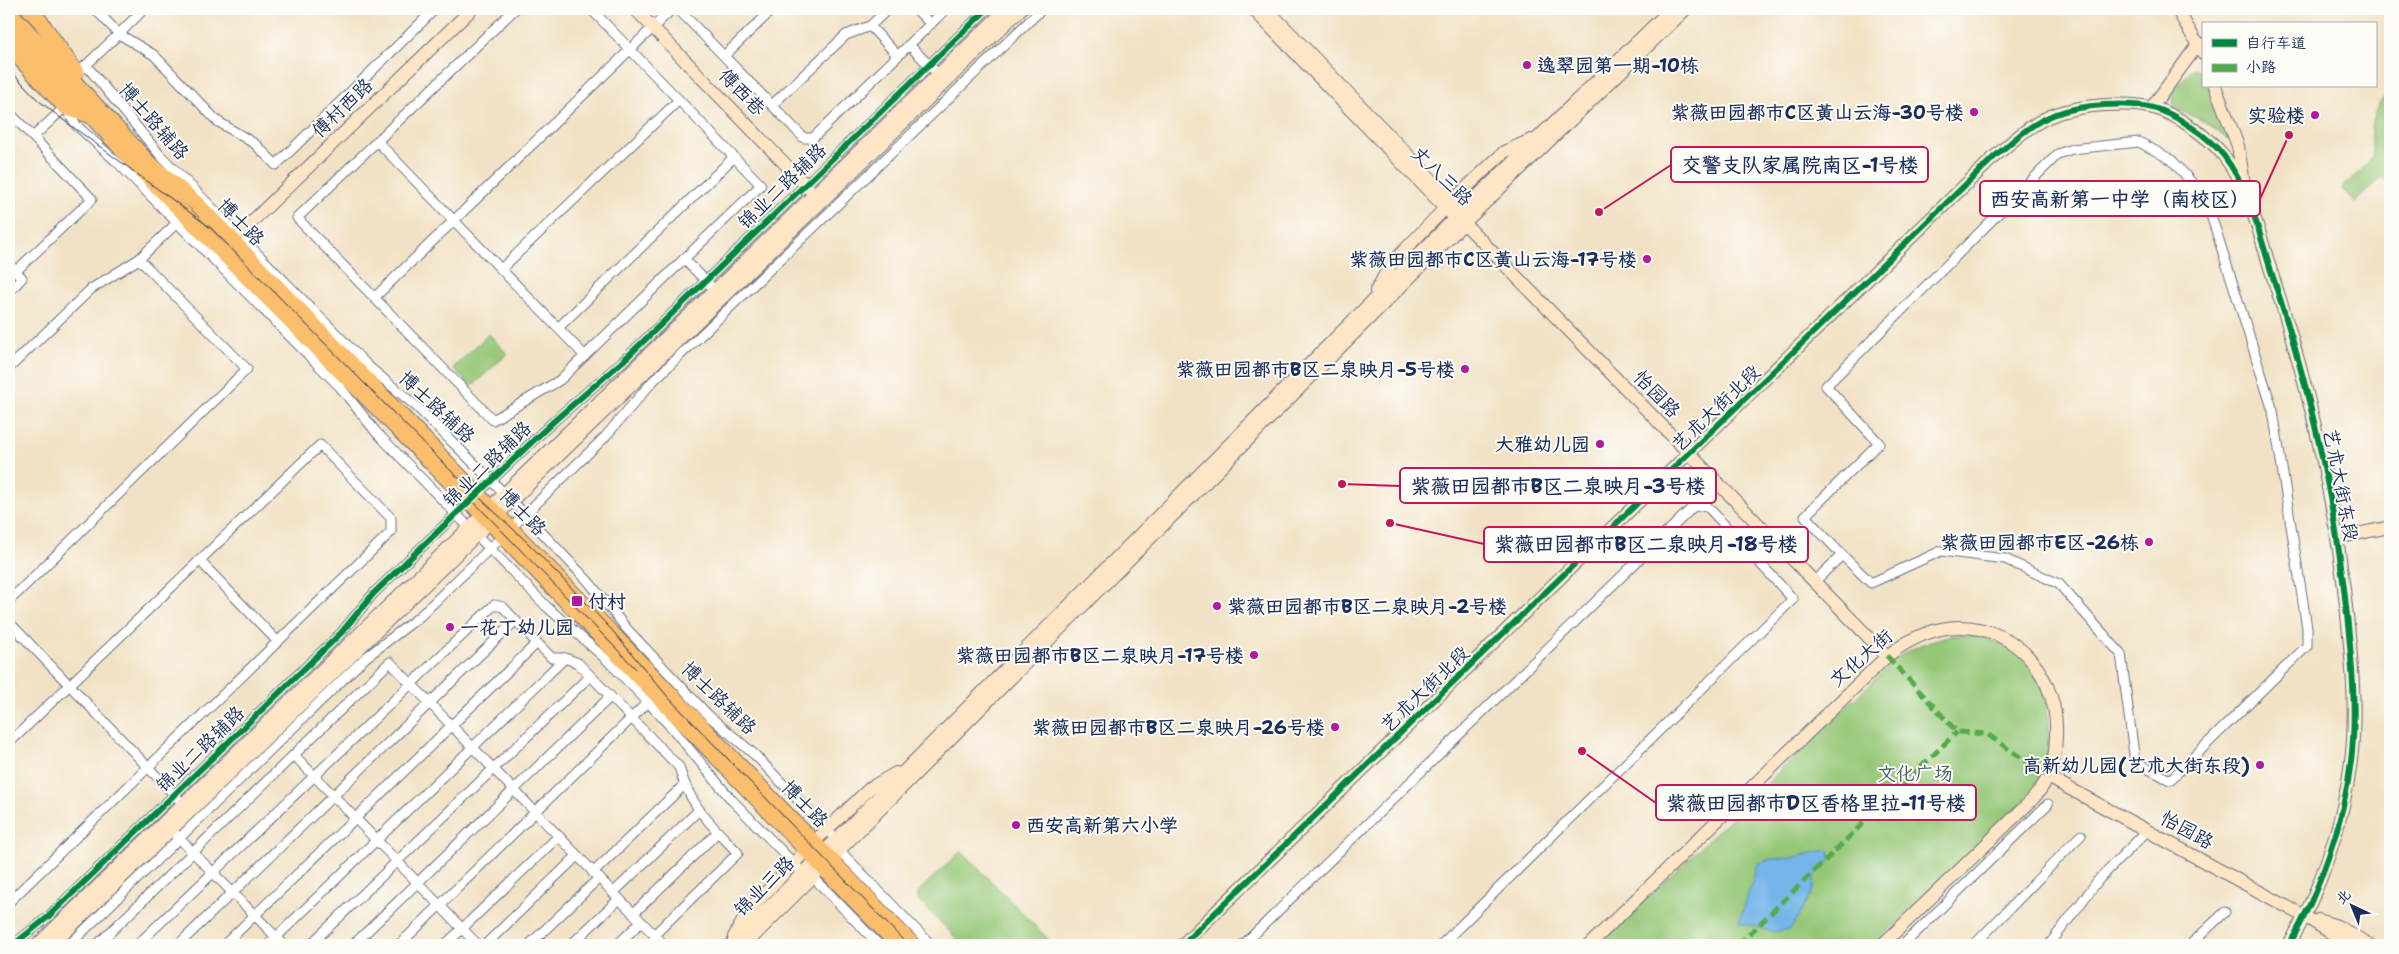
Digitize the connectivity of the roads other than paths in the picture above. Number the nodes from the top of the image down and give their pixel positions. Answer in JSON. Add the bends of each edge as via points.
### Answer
{"nodes":[{"id":1,"x":29,"y":9,"type":"edge"},
{"id":2,"x":95,"y":9,"type":"edge"},
{"id":3,"x":144,"y":9,"type":"edge"},
{"id":4,"x":435,"y":9,"type":"edge"},
{"id":5,"x":472,"y":9,"type":"edge"},
{"id":6,"x":515,"y":9,"type":"edge"},
{"id":7,"x":591,"y":9,"type":"edge"},
{"id":8,"x":635,"y":9,"type":"edge"},
{"id":9,"x":672,"y":9,"type":"edge"},
{"id":10,"x":678,"y":9,"type":"edge"},
{"id":11,"x":773,"y":9,"type":"edge"},
{"id":12,"x":888,"y":9,"type":"edge"},
{"id":13,"x":916,"y":9,"type":"edge"},
{"id":14,"x":946,"y":9,"type":"edge"},
{"id":15,"x":988,"y":9,"type":"edge"},
{"id":16,"x":1006,"y":9,"type":"edge"},
{"id":17,"x":1021,"y":9,"type":"edge"},
{"id":18,"x":1042,"y":9,"type":"edge"},
{"id":19,"x":1253,"y":9,"type":"edge"},
{"id":20,"x":1267,"y":9,"type":"edge"},
{"id":21,"x":1671,"y":9,"type":"edge"},
{"id":22,"x":1686,"y":9,"type":"edge"},
{"id":23,"x":2177,"y":9,"type":"edge"},
{"id":24,"x":9,"y":11,"type":"edge"},
{"id":25,"x":931,"y":24,"type":"junction"},
{"id":26,"x":9,"y":26,"type":"edge"},
{"id":27,"x":870,"y":26,"type":"junction"},
{"id":28,"x":654,"y":28,"type":"junction"},
{"id":29,"x":119,"y":34,"type":"junction"},
{"id":30,"x":909,"y":45,"type":"junction"},
{"id":31,"x":9,"y":48,"type":"edge"},
{"id":32,"x":36,"y":48,"type":"junction"},
{"id":33,"x":2201,"y":49,"type":"edge"},
{"id":34,"x":631,"y":50,"type":"junction"},
{"id":35,"x":724,"y":56,"type":"junction"},
{"id":36,"x":898,"y":56,"type":"junction"},
{"id":37,"x":82,"y":70,"type":"junction"},
{"id":38,"x":937,"y":74,"type":"junction"},
{"id":39,"x":2216,"y":88,"type":"edge"},
{"id":40,"x":679,"y":100,"type":"junction"},
{"id":41,"x":772,"y":106,"type":"junction"},
{"id":42,"x":65,"y":107,"type":"junction"},
{"id":43,"x":2152,"y":107,"type":"junction"},
{"id":44,"x":92,"y":110,"type":"junction"},
{"id":45,"x":9,"y":112,"type":"edge"},
{"id":46,"x":33,"y":137,"type":"junction"},
{"id":47,"x":377,"y":141,"type":"junction"},
{"id":48,"x":734,"y":157,"type":"junction"},
{"id":49,"x":2245,"y":190,"type":"junction"},
{"id":50,"x":814,"y":193,"type":"junction"},
{"id":51,"x":1456,"y":212,"type":"junction"},
{"id":52,"x":182,"y":219,"type":"junction"},
{"id":53,"x":454,"y":221,"type":"junction"},
{"id":54,"x":238,"y":234,"type":"junction"},
{"id":55,"x":684,"y":258,"type":"junction"},
{"id":56,"x":139,"y":259,"type":"junction"},
{"id":57,"x":9,"y":264,"type":"edge"},
{"id":58,"x":501,"y":269,"type":"junction"},
{"id":59,"x":16,"y":271,"type":"junction"},
{"id":60,"x":714,"y":290,"type":"junction"},
{"id":61,"x":9,"y":292,"type":"edge"},
{"id":62,"x":375,"y":297,"type":"junction"},
{"id":63,"x":558,"y":328,"type":"junction"},
{"id":64,"x":585,"y":356,"type":"junction"},
{"id":65,"x":9,"y":368,"type":"edge"},
{"id":66,"x":1690,"y":454,"type":"junction"},
{"id":67,"x":490,"y":482,"type":"junction"},
{"id":68,"x":473,"y":498,"type":"junction"},
{"id":69,"x":508,"y":498,"type":"junction"},
{"id":70,"x":456,"y":514,"type":"junction"},
{"id":71,"x":524,"y":514,"type":"junction"},
{"id":72,"x":490,"y":515,"type":"junction"},
{"id":73,"x":2390,"y":527,"type":"edge"},
{"id":74,"x":473,"y":531,"type":"junction"},
{"id":75,"x":507,"y":531,"type":"junction"},
{"id":76,"x":2337,"y":538,"type":"junction"},
{"id":77,"x":490,"y":548,"type":"junction"},
{"id":78,"x":1842,"y":555,"type":"junction"},
{"id":79,"x":200,"y":561,"type":"junction"},
{"id":80,"x":1814,"y":581,"type":"junction"},
{"id":81,"x":9,"y":601,"type":"edge"},
{"id":82,"x":515,"y":621,"type":"junction"},
{"id":83,"x":9,"y":622,"type":"edge"},
{"id":84,"x":278,"y":642,"type":"junction"},
{"id":85,"x":537,"y":643,"type":"junction"},
{"id":86,"x":1887,"y":656,"type":"junction"},
{"id":87,"x":565,"y":658,"type":"junction"},
{"id":88,"x":590,"y":676,"type":"junction"},
{"id":89,"x":410,"y":683,"type":"junction"},
{"id":90,"x":70,"y":685,"type":"junction"},
{"id":91,"x":610,"y":697,"type":"junction"},
{"id":92,"x":648,"y":702,"type":"junction"},
{"id":93,"x":430,"y":703,"type":"junction"},
{"id":94,"x":631,"y":718,"type":"junction"},
{"id":95,"x":451,"y":725,"type":"junction"},
{"id":96,"x":9,"y":742,"type":"edge"},
{"id":97,"x":472,"y":747,"type":"junction"},
{"id":98,"x":294,"y":755,"type":"junction"},
{"id":99,"x":911,"y":765,"type":"junction"},
{"id":100,"x":148,"y":768,"type":"junction"},
{"id":101,"x":493,"y":768,"type":"junction"},
{"id":102,"x":314,"y":776,"type":"junction"},
{"id":103,"x":2050,"y":778,"type":"junction"},
{"id":104,"x":684,"y":785,"type":"junction"},
{"id":105,"x":514,"y":790,"type":"junction"},
{"id":106,"x":334,"y":796,"type":"junction"},
{"id":107,"x":183,"y":803,"type":"junction"},
{"id":108,"x":2048,"y":804,"type":"dead end"},
{"id":109,"x":698,"y":811,"type":"junction"},
{"id":110,"x":536,"y":812,"type":"junction"},
{"id":111,"x":354,"y":818,"type":"junction"},
{"id":112,"x":827,"y":830,"type":"junction"},
{"id":113,"x":2148,"y":830,"type":"junction"},
{"id":114,"x":718,"y":832,"type":"junction"},
{"id":115,"x":175,"y":834,"type":"junction"},
{"id":116,"x":2081,"y":835,"type":"dead end"},
{"id":117,"x":558,"y":836,"type":"junction"},
{"id":118,"x":376,"y":841,"type":"junction"},
{"id":119,"x":193,"y":853,"type":"junction"},
{"id":120,"x":577,"y":856,"type":"junction"},
{"id":121,"x":818,"y":858,"type":"junction"},
{"id":122,"x":397,"y":861,"type":"junction"},
{"id":123,"x":213,"y":873,"type":"junction"},
{"id":124,"x":596,"y":876,"type":"junction"},
{"id":125,"x":417,"y":883,"type":"junction"},
{"id":126,"x":233,"y":893,"type":"junction"},
{"id":127,"x":616,"y":896,"type":"junction"},
{"id":128,"x":9,"y":902,"type":"edge"},
{"id":129,"x":440,"y":906,"type":"junction"},
{"id":130,"x":2225,"y":912,"type":"dead end"},
{"id":131,"x":633,"y":914,"type":"junction"},
{"id":132,"x":254,"y":916,"type":"junction"},
{"id":133,"x":2306,"y":916,"type":"junction"},
{"id":134,"x":642,"y":922,"type":"junction"},
{"id":135,"x":462,"y":929,"type":"junction"},
{"id":136,"x":654,"y":935,"type":"junction"},
{"id":137,"x":276,"y":937,"type":"junction"},
{"id":138,"x":661,"y":944,"type":"edge"},
{"id":139,"x":13,"y":945,"type":"edge"},
{"id":140,"x":37,"y":945,"type":"edge"},
{"id":141,"x":52,"y":945,"type":"edge"},
{"id":142,"x":69,"y":945,"type":"edge"},
{"id":143,"x":97,"y":945,"type":"edge"},
{"id":144,"x":137,"y":945,"type":"edge"},
{"id":145,"x":178,"y":945,"type":"edge"},
{"id":146,"x":224,"y":945,"type":"edge"},
{"id":147,"x":268,"y":945,"type":"edge"},
{"id":148,"x":284,"y":945,"type":"edge"},
{"id":149,"x":310,"y":945,"type":"edge"},
{"id":150,"x":353,"y":945,"type":"edge"},
{"id":151,"x":399,"y":945,"type":"edge"},
{"id":152,"x":445,"y":945,"type":"edge"},
{"id":153,"x":478,"y":945,"type":"edge"},
{"id":154,"x":485,"y":945,"type":"edge"},
{"id":155,"x":529,"y":945,"type":"edge"},
{"id":156,"x":571,"y":945,"type":"edge"},
{"id":157,"x":617,"y":945,"type":"edge"},
{"id":158,"x":730,"y":945,"type":"edge"},
{"id":159,"x":745,"y":945,"type":"edge"},
{"id":160,"x":879,"y":945,"type":"edge"},
{"id":161,"x":898,"y":945,"type":"edge"},
{"id":162,"x":913,"y":945,"type":"edge"},
{"id":163,"x":931,"y":945,"type":"edge"},
{"id":164,"x":1182,"y":945,"type":"edge"},
{"id":165,"x":1243,"y":945,"type":"edge"},
{"id":166,"x":1441,"y":945,"type":"edge"},
{"id":167,"x":1589,"y":945,"type":"edge"},
{"id":168,"x":1882,"y":945,"type":"edge"},
{"id":169,"x":1903,"y":945,"type":"edge"},
{"id":170,"x":1974,"y":945,"type":"edge"},
{"id":171,"x":2049,"y":945,"type":"edge"},
{"id":172,"x":2190,"y":945,"type":"edge"},
{"id":173,"x":2289,"y":945,"type":"edge"},
{"id":174,"x":2350,"y":945,"type":"edge"},
{"id":175,"x":2370,"y":945,"type":"edge"}],
"edges":[{"from":1,"to":37,"type":"main road"},
{"from":2,"to":29,"type":"street"},
{"from":3,"to":29,"type":"street"},
{"from":4,"to":29,"type":"street","via":[[276,165],[255,144],[217,121],[154,55]]},
{"from":5,"to":54,"type":"street","name":"傅村西路"},
{"from":6,"to":47,"type":"street"},
{"from":7,"to":34,"type":"street"},
{"from":8,"to":28,"type":"street","name":"傅西巷"},
{"from":9,"to":28,"type":"street"},
{"from":10,"to":35,"type":"street"},
{"from":11,"to":35,"type":"street"},
{"from":12,"to":27,"type":"street"},
{"from":13,"to":25,"type":"street"},
{"from":14,"to":25,"type":"street"},
{"from":15,"to":38,"type":"street"},
{"from":16,"to":38,"type":"street"},
{"from":17,"to":38,"type":"street"},
{"from":18,"to":71,"type":"street","via":[[652,382],[605,437]]},
{"from":19,"to":51,"type":"street","name":"丈八三路"},
{"from":20,"to":51,"type":"street","name":"丈八三路"},
{"from":21,"to":51,"type":"street"},
{"from":22,"to":51,"type":"street"},
{"from":23,"to":33,"type":"street"},
{"from":24,"to":32,"type":"main road"},
{"from":25,"to":30,"type":"street"},
{"from":26,"to":32,"type":"main road"},
{"from":27,"to":36,"type":"street"},
{"from":27,"to":41,"type":"street","via":[[846,35]]},
{"from":28,"to":34,"type":"street"},
{"from":28,"to":50,"type":"street","name":"傅西巷"},
{"from":29,"to":37,"type":"street"},
{"from":30,"to":36,"type":"street"},
{"from":30,"to":38,"type":"street"},
{"from":31,"to":42,"type":"main road"},
{"from":32,"to":44,"type":"main road","name":"博士路"},
{"from":33,"to":43,"type":"street"},
{"from":34,"to":40,"type":"street"},
{"from":34,"to":53,"type":"street"},
{"from":35,"to":41,"type":"street"},
{"from":36,"to":41,"type":"street","via":[[813,138],[804,138]]},
{"from":37,"to":44,"type":"main road"},
{"from":37,"to":54,"type":"street","name":"博士路辅路"},
{"from":38,"to":50,"type":"street"},
{"from":39,"to":49,"type":"street","via":[[2238,146]]},
{"from":40,"to":48,"type":"street"},
{"from":40,"to":58,"type":"street"},
{"from":42,"to":44,"type":"main road"},
{"from":42,"to":46,"type":"street"},
{"from":42,"to":52,"type":"street","name":"博士路辅路","via":[[76,125]]},
{"from":43,"to":49,"type":"street","name":"艺术大街东段","via":[[2211,142],[2224,156]]},
{"from":43,"to":66,"type":"street","name":"艺术大街北段","via":[[2083,107],[2055,114],[2029,128],[1994,157]]},
{"from":44,"to":52,"type":"main road","name":"博士路"},
{"from":44,"to":68,"type":"main road","name":"博士路","via":[[197,204]]},
{"from":45,"to":46,"type":"street"},
{"from":46,"to":59,"type":"street","via":[[92,199]]},
{"from":47,"to":53,"type":"street"},
{"from":47,"to":62,"type":"street","via":[[297,218]]},
{"from":48,"to":55,"type":"street","via":[[761,185]]},
{"from":48,"to":63,"type":"street"},
{"from":49,"to":76,"type":"street","name":"艺术大街东段","via":[[2292,332]]},
{"from":50,"to":60,"type":"street"},
{"from":51,"to":66,"type":"street","name":"怡园路"},
{"from":51,"to":99,"type":"street","via":[[1391,264],[1366,307]]},
{"from":51,"to":121,"type":"street"},
{"from":52,"to":56,"type":"street"},
{"from":52,"to":68,"type":"main road","name":"博士路"},
{"from":52,"to":70,"type":"street","name":"博士路辅路","via":[[340,387],[376,432]]},
{"from":53,"to":58,"type":"street"},
{"from":53,"to":62,"type":"street"},
{"from":54,"to":67,"type":"street","name":"博士路辅路","via":[[369,367],[417,407]]},
{"from":55,"to":60,"type":"street"},
{"from":55,"to":64,"type":"street"},
{"from":56,"to":65,"type":"street","via":[[91,289]]},
{"from":56,"to":81,"type":"street","via":[[247,369]]},
{"from":57,"to":59,"type":"street"},
{"from":58,"to":63,"type":"street"},
{"from":59,"to":61,"type":"street","via":[[22,278]]},
{"from":60,"to":67,"type":"street","name":"锦业二路辅路","via":[[624,361]]},
{"from":60,"to":69,"type":"street"},
{"from":62,"to":64,"type":"street","via":[[493,420],[560,380]]},
{"from":63,"to":64,"type":"street"},
{"from":66,"to":80,"type":"street","name":"怡园路"},
{"from":66,"to":164,"type":"street","name":"艺术大街北段"},
{"from":67,"to":68,"type":"street","name":"锦业二路辅路"},
{"from":67,"to":69,"type":"street","name":"博士路辅路"},
{"from":68,"to":70,"type":"street","name":"锦业二路辅路"},
{"from":68,"to":72,"type":"main road","name":"博士路"},
{"from":69,"to":71,"type":"street","name":"博士路辅路"},
{"from":69,"to":72,"type":"street"},
{"from":70,"to":74,"type":"street","name":"博士路辅路"},
{"from":70,"to":107,"type":"street","name":"锦业二路辅路","via":[[374,593],[341,633]]},
{"from":71,"to":75,"type":"street"},
{"from":71,"to":112,"type":"street","name":"博士路辅路","via":[[709,716],[755,755]]},
{"from":72,"to":74,"type":"street"},
{"from":72,"to":75,"type":"main road","name":"博士路"},
{"from":73,"to":76,"type":"street"},
{"from":74,"to":77,"type":"street","name":"博士路辅路"},
{"from":74,"to":107,"type":"street"},
{"from":75,"to":77,"type":"street"},
{"from":75,"to":121,"type":"main road","name":"博士路"},
{"from":76,"to":133,"type":"street","name":"艺术大街东段","via":[[2353,674],[2351,761],[2346,794]]},
{"from":77,"to":92,"type":"street","name":"博士路辅路"},
{"from":77,"to":115,"type":"street","via":[[419,616],[365,658]]},
{"from":78,"to":78,"type":"street","via":[[1871,583],[1941,551],[2005,559],[2059,584],[2121,654],[2135,762],[2170,780],[2307,646],[2307,628],[2273,411],[2211,215],[2193,184],[2172,160],[2139,142],[2072,149],[2058,154],[1826,386],[1879,443],[1805,516]]},
{"from":78,"to":80,"type":"street"},
{"from":79,"to":84,"type":"street"},
{"from":79,"to":84,"type":"street","via":[[320,445],[392,518],[390,532]]},
{"from":79,"to":90,"type":"street"},
{"from":80,"to":86,"type":"street","name":"怡园路"},
{"from":82,"to":85,"type":"street"},
{"from":82,"to":89,"type":"street","via":[[503,607],[494,605]]},
{"from":82,"to":93,"type":"street"},
{"from":83,"to":90,"type":"street"},
{"from":84,"to":100,"type":"street"},
{"from":85,"to":87,"type":"street","via":[[552,658]]},
{"from":85,"to":95,"type":"street"},
{"from":86,"to":103,"type":"street","name":"文化大街","via":[[1925,633],[1960,627],[1992,634],[2017,646],[2038,666],[2052,701],[2056,726]]},
{"from":86,"to":167,"type":"street","name":"文化大街"},
{"from":87,"to":88,"type":"street","via":[[578,664]]},
{"from":87,"to":97,"type":"street"},
{"from":88,"to":91,"type":"street"},
{"from":88,"to":101,"type":"street"},
{"from":89,"to":93,"type":"street"},
{"from":89,"to":98,"type":"street","via":[[390,662]]},
{"from":89,"to":102,"type":"street"},
{"from":90,"to":96,"type":"street"},
{"from":90,"to":100,"type":"street"},
{"from":91,"to":94,"type":"street"},
{"from":91,"to":105,"type":"street"},
{"from":92,"to":94,"type":"street"},
{"from":92,"to":121,"type":"street","name":"博士路辅路","via":[[730,798]]},
{"from":93,"to":95,"type":"street"},
{"from":93,"to":106,"type":"street"},
{"from":94,"to":104,"type":"street","via":[[679,768]]},
{"from":94,"to":110,"type":"street"},
{"from":95,"to":97,"type":"street"},
{"from":95,"to":111,"type":"street"},
{"from":97,"to":101,"type":"street"},
{"from":97,"to":118,"type":"street"},
{"from":98,"to":102,"type":"street"},
{"from":98,"to":119,"type":"street"},
{"from":99,"to":112,"type":"street","via":[[870,788]]},
{"from":99,"to":121,"type":"street"},
{"from":100,"to":107,"type":"street"},
{"from":100,"to":128,"type":"street"},
{"from":101,"to":105,"type":"street"},
{"from":101,"to":122,"type":"street"},
{"from":102,"to":106,"type":"street"},
{"from":102,"to":123,"type":"street"},
{"from":103,"to":113,"type":"street","name":"怡园路"},
{"from":103,"to":168,"type":"street","name":"文化大街","via":[[2031,801]]},
{"from":104,"to":109,"type":"street"},
{"from":104,"to":124,"type":"street"},
{"from":105,"to":110,"type":"street"},
{"from":105,"to":125,"type":"street"},
{"from":106,"to":111,"type":"street"},
{"from":106,"to":126,"type":"street"},
{"from":107,"to":115,"type":"street"},
{"from":107,"to":139,"type":"street","name":"锦业二路辅路"},
{"from":107,"to":140,"type":"street"},
{"from":108,"to":169,"type":"street"},
{"from":109,"to":114,"type":"street"},
{"from":109,"to":127,"type":"street"},
{"from":110,"to":117,"type":"street"},
{"from":110,"to":129,"type":"street"},
{"from":111,"to":118,"type":"street"},
{"from":111,"to":132,"type":"street"},
{"from":112,"to":121,"type":"street"},
{"from":112,"to":121,"type":"street","name":"博士路辅路"},
{"from":113,"to":133,"type":"street","name":"怡园路"},
{"from":113,"to":171,"type":"street","via":[[2100,878]]},
{"from":114,"to":131,"type":"street"},
{"from":114,"to":136,"type":"street","via":[[738,853]]},
{"from":115,"to":119,"type":"street"},
{"from":115,"to":141,"type":"street"},
{"from":115,"to":142,"type":"street"},
{"from":116,"to":170,"type":"street"},
{"from":117,"to":120,"type":"street"},
{"from":117,"to":135,"type":"street"},
{"from":118,"to":122,"type":"street"},
{"from":118,"to":137,"type":"street"},
{"from":119,"to":123,"type":"street"},
{"from":119,"to":143,"type":"street"},
{"from":120,"to":124,"type":"street"},
{"from":120,"to":154,"type":"street"},
{"from":121,"to":158,"type":"street","name":"锦业三路"},
{"from":121,"to":159,"type":"street","name":"锦业三路"},
{"from":121,"to":160,"type":"street","name":"博士路辅路"},
{"from":121,"to":161,"type":"main road","name":"博士路"},
{"from":121,"to":162,"type":"main road","name":"博士路"},
{"from":121,"to":163,"type":"street","name":"博士路辅路"},
{"from":122,"to":125,"type":"street"},
{"from":122,"to":149,"type":"street"},
{"from":123,"to":126,"type":"street"},
{"from":123,"to":144,"type":"street"},
{"from":124,"to":127,"type":"street"},
{"from":124,"to":155,"type":"street"},
{"from":125,"to":129,"type":"street"},
{"from":125,"to":150,"type":"street"},
{"from":126,"to":132,"type":"street"},
{"from":126,"to":145,"type":"street"},
{"from":127,"to":131,"type":"street"},
{"from":127,"to":156,"type":"street"},
{"from":129,"to":135,"type":"street"},
{"from":129,"to":151,"type":"street"},
{"from":130,"to":172,"type":"street"},
{"from":131,"to":134,"type":"street"},
{"from":132,"to":137,"type":"street"},
{"from":132,"to":146,"type":"street"},
{"from":133,"to":173,"type":"street","name":"艺术大街东段"},
{"from":133,"to":174,"type":"street","name":"怡园路"},
{"from":133,"to":175,"type":"street","name":"怡园路","via":[[2337,926]]},
{"from":134,"to":136,"type":"street"},
{"from":134,"to":157,"type":"street"},
{"from":135,"to":152,"type":"street"},
{"from":135,"to":153,"type":"street"},
{"from":136,"to":138,"type":"street"},
{"from":137,"to":147,"type":"street"},
{"from":137,"to":148,"type":"street"},
{"from":165,"to":166,"type":"street","via":[[1693,506],[1706,506],[1793,599]]}]}
